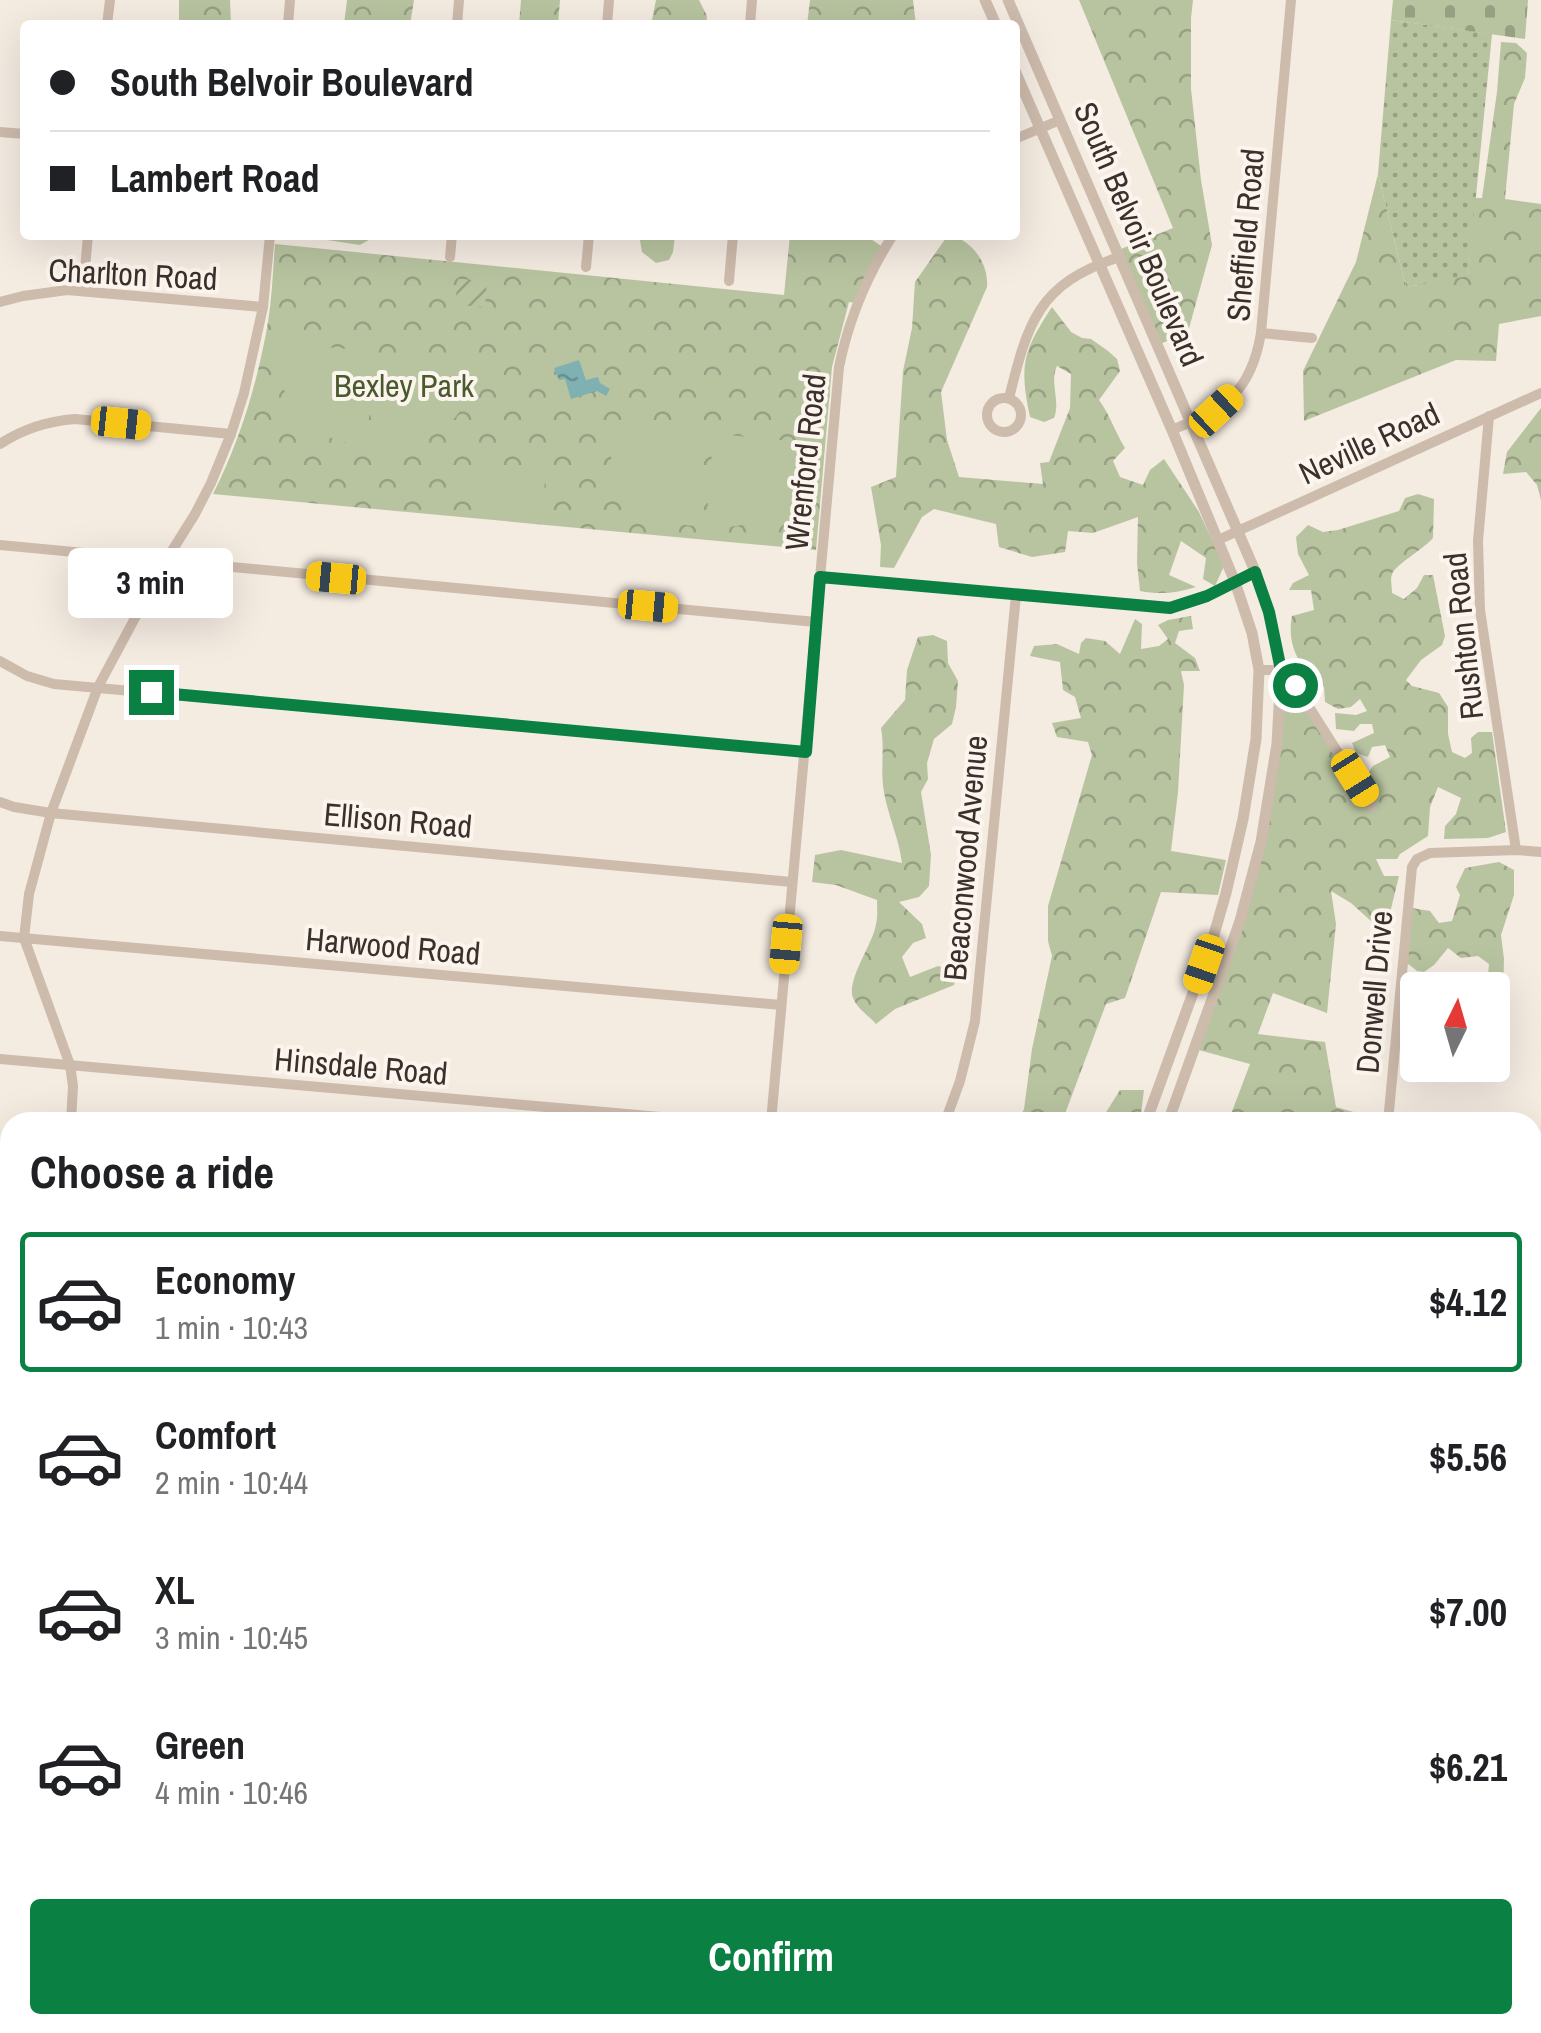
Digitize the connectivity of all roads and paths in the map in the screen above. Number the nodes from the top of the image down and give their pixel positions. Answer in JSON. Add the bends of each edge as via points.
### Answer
{"nodes":[{"id":1,"x":1291,"y":0,"type":"edge"},
{"id":2,"x":1020,"y":28,"type":"edge"},
{"id":3,"x":1020,"y":82,"type":"edge"},
{"id":4,"x":1060,"y":120,"type":"junction"},
{"id":5,"x":1039,"y":128,"type":"junction"},
{"id":6,"x":1020,"y":137,"type":"edge"},
{"id":7,"x":88,"y":240,"type":"edge"},
{"id":8,"x":270,"y":240,"type":"edge"},
{"id":9,"x":452,"y":240,"type":"edge"},
{"id":10,"x":589,"y":240,"type":"edge"},
{"id":11,"x":733,"y":240,"type":"edge"},
{"id":12,"x":890,"y":240,"type":"edge"},
{"id":13,"x":450,"y":257,"type":"dead end"},
{"id":14,"x":1119,"y":257,"type":"junction"},
{"id":15,"x":1098,"y":264,"type":"junction"},
{"id":16,"x":586,"y":267,"type":"dead end"},
{"id":17,"x":729,"y":280,"type":"dead end"},
{"id":18,"x":83,"y":291,"type":"junction"},
{"id":19,"x":0,"y":302,"type":"edge"},
{"id":20,"x":264,"y":307,"type":"junction"},
{"id":21,"x":1261,"y":332,"type":"junction"},
{"id":22,"x":1312,"y":338,"type":"dead end"},
{"id":23,"x":1541,"y":393,"type":"edge"},
{"id":24,"x":1009,"y":398,"type":"dead end"},
{"id":25,"x":1489,"y":416,"type":"junction"},
{"id":26,"x":1192,"y":422,"type":"junction"},
{"id":27,"x":1172,"y":430,"type":"junction"},
{"id":28,"x":231,"y":434,"type":"junction"},
{"id":29,"x":0,"y":444,"type":"edge"},
{"id":30,"x":1237,"y":531,"type":"junction"},
{"id":31,"x":1218,"y":540,"type":"junction"},
{"id":32,"x":0,"y":546,"type":"edge"},
{"id":33,"x":165,"y":562,"type":"junction"},
{"id":34,"x":1255,"y":572,"type":"junction"},
{"id":35,"x":820,"y":577,"type":"junction"},
{"id":36,"x":1235,"y":582,"type":"junction"},
{"id":37,"x":1016,"y":594,"type":"junction"},
{"id":38,"x":816,"y":622,"type":"junction"},
{"id":39,"x":0,"y":661,"type":"edge"},
{"id":40,"x":1259,"y":670,"type":"junction"},
{"id":41,"x":1281,"y":670,"type":"junction"},
{"id":42,"x":98,"y":688,"type":"junction"},
{"id":43,"x":806,"y":752,"type":"junction"},
{"id":44,"x":0,"y":802,"type":"edge"},
{"id":45,"x":1372,"y":806,"type":"dead end"},
{"id":46,"x":50,"y":813,"type":"junction"},
{"id":47,"x":1516,"y":850,"type":"junction"},
{"id":48,"x":1541,"y":852,"type":"edge"},
{"id":49,"x":792,"y":882,"type":"junction"},
{"id":50,"x":0,"y":936,"type":"edge"},
{"id":51,"x":24,"y":938,"type":"junction"},
{"id":52,"x":781,"y":1005,"type":"junction"},
{"id":53,"x":0,"y":1059,"type":"edge"},
{"id":54,"x":70,"y":1065,"type":"junction"},
{"id":55,"x":72,"y":1112,"type":"edge"},
{"id":56,"x":603,"y":1112,"type":"edge"},
{"id":57,"x":772,"y":1112,"type":"edge"},
{"id":58,"x":949,"y":1112,"type":"edge"},
{"id":59,"x":1150,"y":1112,"type":"edge"},
{"id":60,"x":1172,"y":1112,"type":"edge"},
{"id":61,"x":1389,"y":1112,"type":"edge"}],
"edges":[{"from":1,"to":21,"type":"street","name":"Sheffield Road"},
{"from":2,"to":4,"type":"street","name":"South Belvoir Boulevard"},
{"from":3,"to":5,"type":"street","name":"South Belvoir Boulevard"},
{"from":4,"to":5,"type":"street"},
{"from":4,"to":14,"type":"street","name":"South Belvoir Boulevard"},
{"from":5,"to":6,"type":"street"},
{"from":5,"to":15,"type":"street","name":"South Belvoir Boulevard"},
{"from":7,"to":18,"type":"street"},
{"from":8,"to":20,"type":"street"},
{"from":9,"to":13,"type":"street"},
{"from":10,"to":16,"type":"street"},
{"from":11,"to":17,"type":"street"},
{"from":12,"to":35,"type":"street","name":"Wrenford Road","via":[[845,337]]},
{"from":14,"to":15,"type":"street"},
{"from":14,"to":26,"type":"street","name":"South Belvoir Boulevard"},
{"from":15,"to":24,"type":"street","via":[[1066,280],[1038,311]]},
{"from":15,"to":27,"type":"street","name":"South Belvoir Boulevard"},
{"from":18,"to":19,"type":"street","name":"Charlton Road"},
{"from":18,"to":20,"type":"street","name":"Charlton Road"},
{"from":20,"to":28,"type":"street"},
{"from":21,"to":22,"type":"street"},
{"from":21,"to":26,"type":"street","name":"Sheffield Road","via":[[1243,386]]},
{"from":23,"to":25,"type":"street","name":"Neville Road"},
{"from":25,"to":30,"type":"street","name":"Neville Road"},
{"from":25,"to":47,"type":"street","name":"Rushton Road","via":[[1478,541],[1480,610]]},
{"from":26,"to":27,"type":"street","name":"Sheffield Road"},
{"from":26,"to":30,"type":"street","name":"South Belvoir Boulevard"},
{"from":27,"to":31,"type":"street","name":"South Belvoir Boulevard"},
{"from":28,"to":29,"type":"street","via":[[75,419],[26,429]]},
{"from":28,"to":33,"type":"street"},
{"from":30,"to":31,"type":"street","name":"Neville Road"},
{"from":30,"to":34,"type":"street","name":"South Belvoir Boulevard"},
{"from":31,"to":36,"type":"street","name":"South Belvoir Boulevard"},
{"from":32,"to":33,"type":"street"},
{"from":33,"to":38,"type":"street"},
{"from":33,"to":42,"type":"street"},
{"from":34,"to":36,"type":"street"},
{"from":34,"to":41,"type":"street","name":"South Belvoir Boulevard"},
{"from":35,"to":37,"type":"street"},
{"from":35,"to":38,"type":"street","name":"Wrenford Road"},
{"from":36,"to":37,"type":"street","via":[[1170,608]]},
{"from":36,"to":40,"type":"street","name":"South Belvoir Boulevard"},
{"from":37,"to":58,"type":"street","name":"Beaconwood Avenue","via":[[975,1022]]},
{"from":38,"to":43,"type":"street","name":"Wrenford Road"},
{"from":39,"to":42,"type":"street","via":[[45,682]]},
{"from":40,"to":41,"type":"street"},
{"from":40,"to":59,"type":"street","name":"South Belvoir Boulevard","via":[[1256,738],[1226,893]]},
{"from":41,"to":45,"type":"street"},
{"from":41,"to":60,"type":"street","name":"South Belvoir Boulevard","via":[[1261,842],[1222,976]]},
{"from":42,"to":43,"type":"street"},
{"from":42,"to":46,"type":"street"},
{"from":43,"to":49,"type":"street","name":"Wrenford Road"},
{"from":44,"to":46,"type":"street","name":"Ellison Road"},
{"from":46,"to":49,"type":"street","name":"Ellison Road"},
{"from":46,"to":51,"type":"street","via":[[28,894]]},
{"from":47,"to":48,"type":"street"},
{"from":47,"to":61,"type":"street","name":"Donwell Drive","via":[[1430,854],[1412,867]]},
{"from":49,"to":52,"type":"street","name":"Wrenford Road"},
{"from":50,"to":51,"type":"street","name":"Harwood Road"},
{"from":51,"to":52,"type":"street","name":"Harwood Road"},
{"from":51,"to":54,"type":"street"},
{"from":52,"to":57,"type":"street","name":"Wrenford Road"},
{"from":53,"to":54,"type":"street","name":"Hinsdale Road"},
{"from":54,"to":55,"type":"street"},
{"from":54,"to":56,"type":"street","name":"Hinsdale Road"}]}
